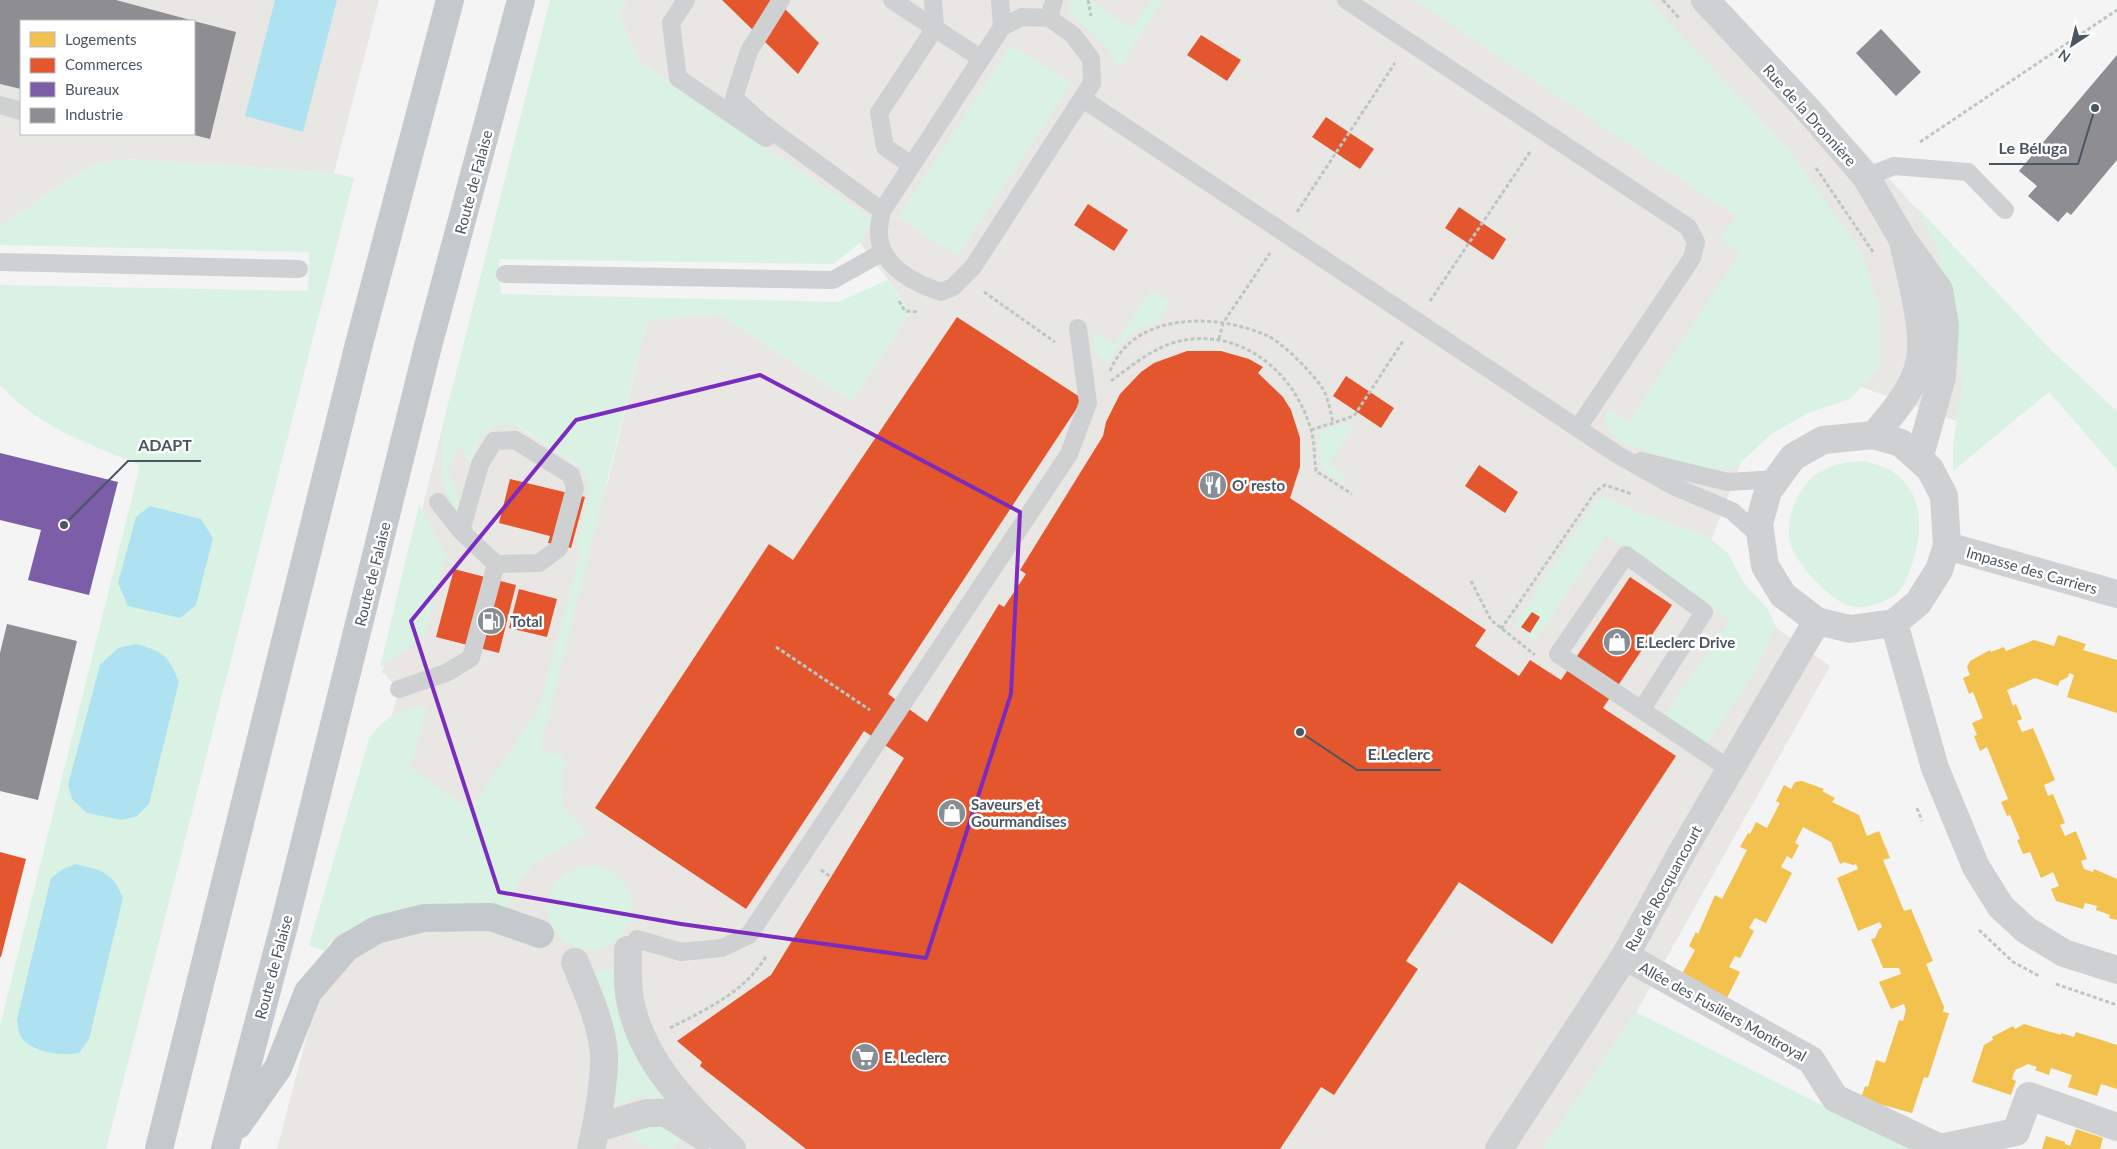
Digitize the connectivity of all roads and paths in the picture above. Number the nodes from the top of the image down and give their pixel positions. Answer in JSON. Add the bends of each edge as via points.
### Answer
{"nodes":[{"id":1,"x":450,"y":0,"type":"edge"},
{"id":2,"x":521,"y":0,"type":"edge"},
{"id":3,"x":686,"y":0,"type":"edge"},
{"id":4,"x":781,"y":0,"type":"edge"},
{"id":5,"x":892,"y":0,"type":"edge"},
{"id":6,"x":933,"y":0,"type":"edge"},
{"id":7,"x":1000,"y":0,"type":"edge"},
{"id":8,"x":1054,"y":0,"type":"edge"},
{"id":9,"x":1346,"y":0,"type":"edge"},
{"id":10,"x":1662,"y":0,"type":"edge"},
{"id":11,"x":1705,"y":0,"type":"edge"},
{"id":12,"x":2117,"y":10,"type":"edge"},
{"id":13,"x":1049,"y":18,"type":"junction"},
{"id":14,"x":1682,"y":21,"type":"dead end"},
{"id":15,"x":1002,"y":27,"type":"junction"},
{"id":16,"x":935,"y":28,"type":"junction"},
{"id":17,"x":1409,"y":42,"type":"junction"},
{"id":18,"x":980,"y":58,"type":"junction"},
{"id":19,"x":1083,"y":99,"type":"junction"},
{"id":20,"x":0,"y":105,"type":"edge"},
{"id":21,"x":20,"y":111,"type":"edge"},
{"id":22,"x":1544,"y":131,"type":"junction"},
{"id":23,"x":1812,"y":163,"type":"dead end"},
{"id":24,"x":912,"y":165,"type":"junction"},
{"id":25,"x":1894,"y":166,"type":"junction"},
{"id":26,"x":822,"y":168,"type":"junction"},
{"id":27,"x":1866,"y":177,"type":"junction"},
{"id":28,"x":2005,"y":210,"type":"dead end"},
{"id":29,"x":882,"y":211,"type":"junction"},
{"id":30,"x":1283,"y":232,"type":"junction"},
{"id":31,"x":1903,"y":240,"type":"junction"},
{"id":32,"x":883,"y":252,"type":"junction"},
{"id":33,"x":1875,"y":256,"type":"dead end"},
{"id":34,"x":0,"y":262,"type":"edge"},
{"id":35,"x":299,"y":269,"type":"dead end"},
{"id":36,"x":505,"y":274,"type":"dead end"},
{"id":37,"x":1417,"y":321,"type":"junction"},
{"id":38,"x":1223,"y":323,"type":"junction"},
{"id":39,"x":1078,"y":328,"type":"dead end"},
{"id":40,"x":1219,"y":339,"type":"junction"},
{"id":41,"x":1107,"y":379,"type":"dead end"},
{"id":42,"x":1104,"y":386,"type":"dead end"},
{"id":43,"x":1333,"y":422,"type":"junction"},
{"id":44,"x":1578,"y":428,"type":"junction"},
{"id":45,"x":1311,"y":430,"type":"junction"},
{"id":46,"x":1874,"y":435,"type":"junction"},
{"id":47,"x":1618,"y":455,"type":"junction"},
{"id":48,"x":1919,"y":459,"type":"junction"},
{"id":49,"x":1777,"y":479,"type":"junction"},
{"id":50,"x":1628,"y":492,"type":"dead end"},
{"id":51,"x":1352,"y":494,"type":"dead end"},
{"id":52,"x":438,"y":502,"type":"dead end"},
{"id":53,"x":461,"y":532,"type":"junction"},
{"id":54,"x":1761,"y":537,"type":"junction"},
{"id":55,"x":1947,"y":546,"type":"junction"},
{"id":56,"x":496,"y":564,"type":"junction"},
{"id":57,"x":2117,"y":594,"type":"edge"},
{"id":58,"x":1817,"y":620,"type":"junction"},
{"id":59,"x":1894,"y":623,"type":"junction"},
{"id":60,"x":1502,"y":629,"type":"dead end"},
{"id":61,"x":776,"y":647,"type":"dead end"},
{"id":62,"x":399,"y":689,"type":"dead end"},
{"id":63,"x":1642,"y":709,"type":"junction"},
{"id":64,"x":890,"y":723,"type":"junction"},
{"id":65,"x":1731,"y":770,"type":"junction"},
{"id":66,"x":540,"y":934,"type":"dead end"},
{"id":67,"x":632,"y":944,"type":"joint"},
{"id":68,"x":1625,"y":956,"type":"junction"},
{"id":69,"x":575,"y":962,"type":"dead end"},
{"id":70,"x":2117,"y":970,"type":"edge"},
{"id":71,"x":2117,"y":1127,"type":"edge"},
{"id":72,"x":594,"y":1138,"type":"edge"},
{"id":73,"x":226,"y":1145,"type":"edge"},
{"id":74,"x":159,"y":1149,"type":"edge"},
{"id":75,"x":723,"y":1149,"type":"edge"},
{"id":76,"x":732,"y":1149,"type":"edge"},
{"id":77,"x":1499,"y":1149,"type":"edge"}],
"edges":[{"from":1,"to":74,"type":"highway","via":[[355,363]]},
{"from":2,"to":73,"type":"highway","name":"Route de Falaise","via":[[427,350],[285,922]]},
{"from":3,"to":26,"type":"lane","via":[[671,23],[678,78],[755,132]]},
{"from":4,"to":26,"type":"lane","via":[[749,51],[734,98]]},
{"from":5,"to":16,"type":"lane"},
{"from":6,"to":16,"type":"lane"},
{"from":7,"to":15,"type":"lane"},
{"from":8,"to":13,"type":"lane"},
{"from":9,"to":17,"type":"lane"},
{"from":10,"to":14,"type":"path"},
{"from":11,"to":27,"type":"street","name":"Rue de la Dronnière"},
{"from":12,"to":25,"type":"path","via":[[1906,151]]},
{"from":13,"to":15,"type":"lane","via":[[1022,17]]},
{"from":13,"to":19,"type":"lane","via":[[1073,35],[1091,59],[1092,83]]},
{"from":15,"to":18,"type":"lane"},
{"from":16,"to":18,"type":"lane"},
{"from":16,"to":24,"type":"lane","via":[[879,113],[885,147]]},
{"from":17,"to":22,"type":"lane"},
{"from":17,"to":30,"type":"path"},
{"from":18,"to":24,"type":"lane"},
{"from":19,"to":30,"type":"lane"},
{"from":19,"to":32,"type":"lane","via":[[973,267],[954,287],[941,292],[918,284],[896,268]]},
{"from":20,"to":21,"type":"lane"},
{"from":22,"to":37,"type":"path"},
{"from":22,"to":44,"type":"lane","via":[[1688,227],[1696,242],[1692,258]]},
{"from":23,"to":33,"type":"path"},
{"from":24,"to":29,"type":"lane"},
{"from":25,"to":27,"type":"lane"},
{"from":25,"to":28,"type":"lane","via":[[1968,172]]},
{"from":26,"to":29,"type":"lane"},
{"from":27,"to":31,"type":"street","name":"Rue de la Dronnière"},
{"from":29,"to":32,"type":"lane","via":[[879,234]]},
{"from":30,"to":37,"type":"lane"},
{"from":30,"to":38,"type":"path"},
{"from":31,"to":46,"type":"street","name":"Rue de la Dronnière","via":[[1921,337],[1918,367],[1900,404]]},
{"from":31,"to":48,"type":"street","name":"Rue de la Dronnière","via":[[1940,290],[1945,325],[1942,378]]},
{"from":32,"to":36,"type":"lane","via":[[834,280]]},
{"from":34,"to":35,"type":"lane"},
{"from":37,"to":43,"type":"path","via":[[1354,416]]},
{"from":37,"to":44,"type":"lane"},
{"from":38,"to":40,"type":"path"},
{"from":38,"to":41,"type":"path","via":[[1176,322],[1143,332],[1116,355]]},
{"from":38,"to":43,"type":"path","via":[[1269,337],[1295,358],[1322,387]]},
{"from":39,"to":64,"type":"lane","via":[[1088,403],[1069,454]]},
{"from":40,"to":42,"type":"path","via":[[1172,343],[1143,357]]},
{"from":40,"to":45,"type":"path","via":[[1262,356],[1294,390]]},
{"from":43,"to":45,"type":"path"},
{"from":44,"to":47,"type":"lane"},
{"from":45,"to":51,"type":"path","via":[[1316,471]]},
{"from":46,"to":48,"type":"street","via":[[1901,443]]},
{"from":46,"to":49,"type":"street","via":[[1823,440],[1793,457]]},
{"from":47,"to":49,"type":"lane","via":[[1728,482]]},
{"from":47,"to":54,"type":"lane","via":[[1672,486],[1732,511]]},
{"from":48,"to":55,"type":"street","via":[[1930,469],[1944,496]]},
{"from":49,"to":54,"type":"street","via":[[1768,491],[1759,524]]},
{"from":50,"to":60,"type":"path","via":[[1605,485],[1596,491]]},
{"from":52,"to":53,"type":"lane"},
{"from":53,"to":56,"type":"lane"},
{"from":53,"to":56,"type":"lane","via":[[480,464],[494,441],[515,440],[571,475],[575,488],[559,548],[539,562]]},
{"from":54,"to":58,"type":"street","via":[[1765,566],[1783,595]]},
{"from":55,"to":57,"type":"street","name":"Impasse des Carriers"},
{"from":55,"to":59,"type":"street","via":[[1939,570],[1918,603]]},
{"from":56,"to":62,"type":"lane","via":[[471,658],[446,673]]},
{"from":58,"to":59,"type":"street","via":[[1850,629]]},
{"from":58,"to":65,"type":"street","name":"Rue de Rocquancourt"},
{"from":59,"to":70,"type":"street","via":[[1935,768],[1976,867],[2000,907],[2026,930],[2064,953]]},
{"from":61,"to":64,"type":"path"},
{"from":63,"to":63,"type":"lane","via":[[1704,612],[1626,555],[1558,654]]},
{"from":63,"to":65,"type":"lane"},
{"from":64,"to":67,"type":"lane","via":[[749,935],[722,948],[681,952]]},
{"from":65,"to":68,"type":"street","name":"Rue de Rocquancourt"},
{"from":66,"to":73,"type":"highway","via":[[491,917],[424,918],[376,930],[346,948],[308,992],[278,1068]]},
{"from":67,"to":76,"type":"street","via":[[630,999],[644,1046],[687,1105]]},
{"from":68,"to":71,"type":"street","name":"Allée des Fusiliers Montroyal","via":[[1811,1060],[1835,1098],[1940,1148],[2016,1132],[2029,1096]]},
{"from":68,"to":77,"type":"street","name":"Rue de Rocquancourt"},
{"from":69,"to":72,"type":"street","via":[[592,1005],[604,1053]]},
{"from":72,"to":75,"type":"street","via":[[647,1112],[666,1113]]}]}
